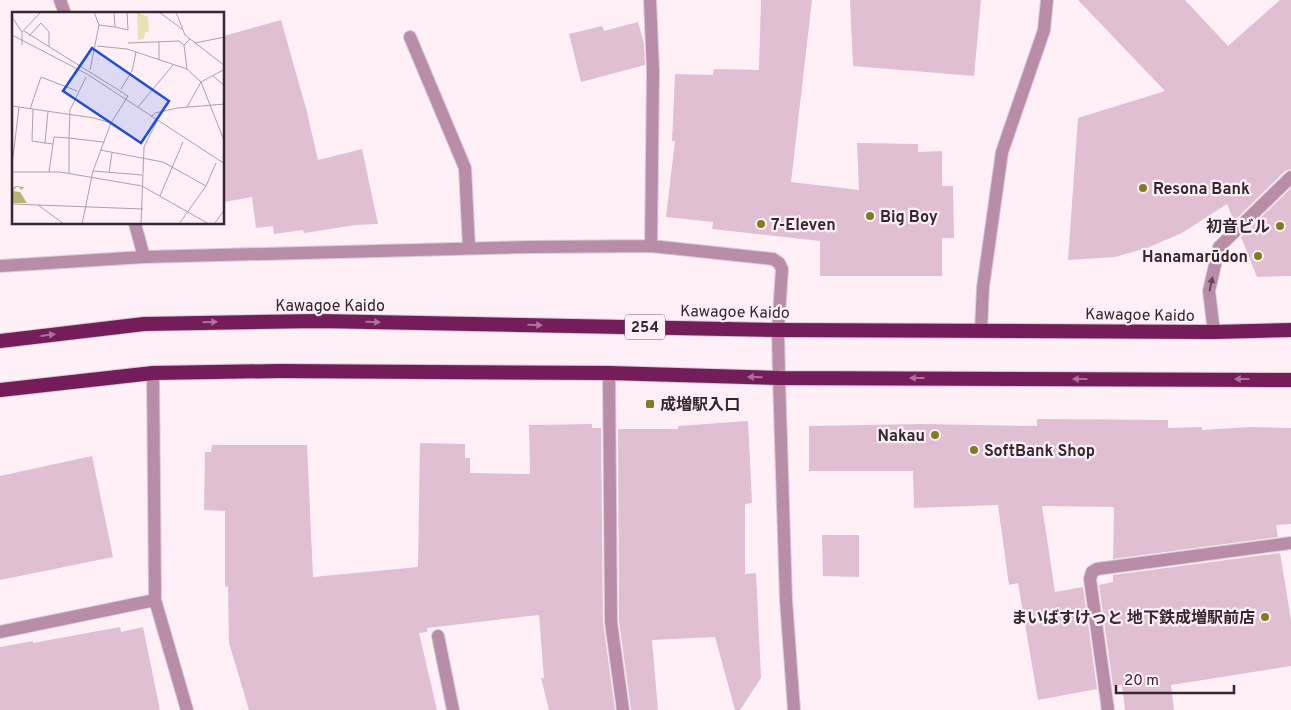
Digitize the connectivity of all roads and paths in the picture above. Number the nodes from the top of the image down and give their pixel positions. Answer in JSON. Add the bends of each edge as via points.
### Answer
{"nodes":[{"id":1,"x":650,"y":0,"type":"edge"},
{"id":2,"x":1048,"y":0,"type":"edge"},
{"id":3,"x":410,"y":37,"type":"dead end"},
{"id":4,"x":1291,"y":177,"type":"edge"},
{"id":5,"x":135,"y":225,"type":"edge"},
{"id":6,"x":651,"y":246,"type":"junction"},
{"id":7,"x":469,"y":248,"type":"junction"},
{"id":8,"x":144,"y":257,"type":"junction"},
{"id":9,"x":0,"y":266,"type":"edge"},
{"id":10,"x":778,"y":330,"type":"junction"},
{"id":11,"x":981,"y":330,"type":"junction"},
{"id":12,"x":1291,"y":330,"type":"edge"},
{"id":13,"x":1214,"y":332,"type":"junction"},
{"id":14,"x":0,"y":341,"type":"edge"},
{"id":15,"x":153,"y":373,"type":"junction"},
{"id":16,"x":609,"y":373,"type":"junction"},
{"id":17,"x":779,"y":378,"type":"junction"},
{"id":18,"x":1291,"y":380,"type":"edge"},
{"id":19,"x":0,"y":390,"type":"edge"},
{"id":20,"x":1291,"y":543,"type":"edge"},
{"id":21,"x":155,"y":600,"type":"junction"},
{"id":22,"x":0,"y":632,"type":"edge"},
{"id":23,"x":438,"y":636,"type":"dead end"},
{"id":24,"x":187,"y":710,"type":"edge"},
{"id":25,"x":453,"y":710,"type":"edge"},
{"id":26,"x":623,"y":710,"type":"edge"},
{"id":27,"x":794,"y":710,"type":"edge"},
{"id":28,"x":1108,"y":710,"type":"edge"}],
"edges":[{"from":1,"to":6,"type":"street","via":[[654,71]]},
{"from":2,"to":11,"type":"street","via":[[1044,30],[1002,152],[983,287]]},
{"from":3,"to":7,"type":"street","via":[[465,168]]},
{"from":13,"to":4,"type":"street","one_way":true,"via":[[1209,291],[1220,247]]},
{"from":5,"to":8,"type":"street"},
{"from":6,"to":7,"type":"street"},
{"from":6,"to":10,"type":"street","via":[[773,259],[782,269]]},
{"from":7,"to":8,"type":"street"},
{"from":8,"to":9,"type":"street"},
{"from":10,"to":11,"type":"highway","name":"Kawagoe Kaido","number":"254"},
{"from":14,"to":10,"type":"highway","name":"Kawagoe Kaido","number":"254","one_way":true,"via":[[144,324],[221,322]]},
{"from":10,"to":17,"type":"street"},
{"from":11,"to":13,"type":"highway","name":"Kawagoe Kaido","number":"254"},
{"from":12,"to":13,"type":"highway","name":"Kawagoe Kaido","number":"254"},
{"from":15,"to":16,"type":"highway","via":[[279,370]]},
{"from":15,"to":19,"type":"highway"},
{"from":15,"to":21,"type":"street"},
{"from":17,"to":16,"type":"highway","one_way":true},
{"from":16,"to":26,"type":"street","via":[[611,622]]},
{"from":18,"to":17,"type":"highway","one_way":true},
{"from":17,"to":27,"type":"street","via":[[786,600]]},
{"from":20,"to":28,"type":"street","via":[[1092,572],[1090,579]]},
{"from":21,"to":22,"type":"street"},
{"from":21,"to":24,"type":"street"},
{"from":23,"to":25,"type":"street"}]}
